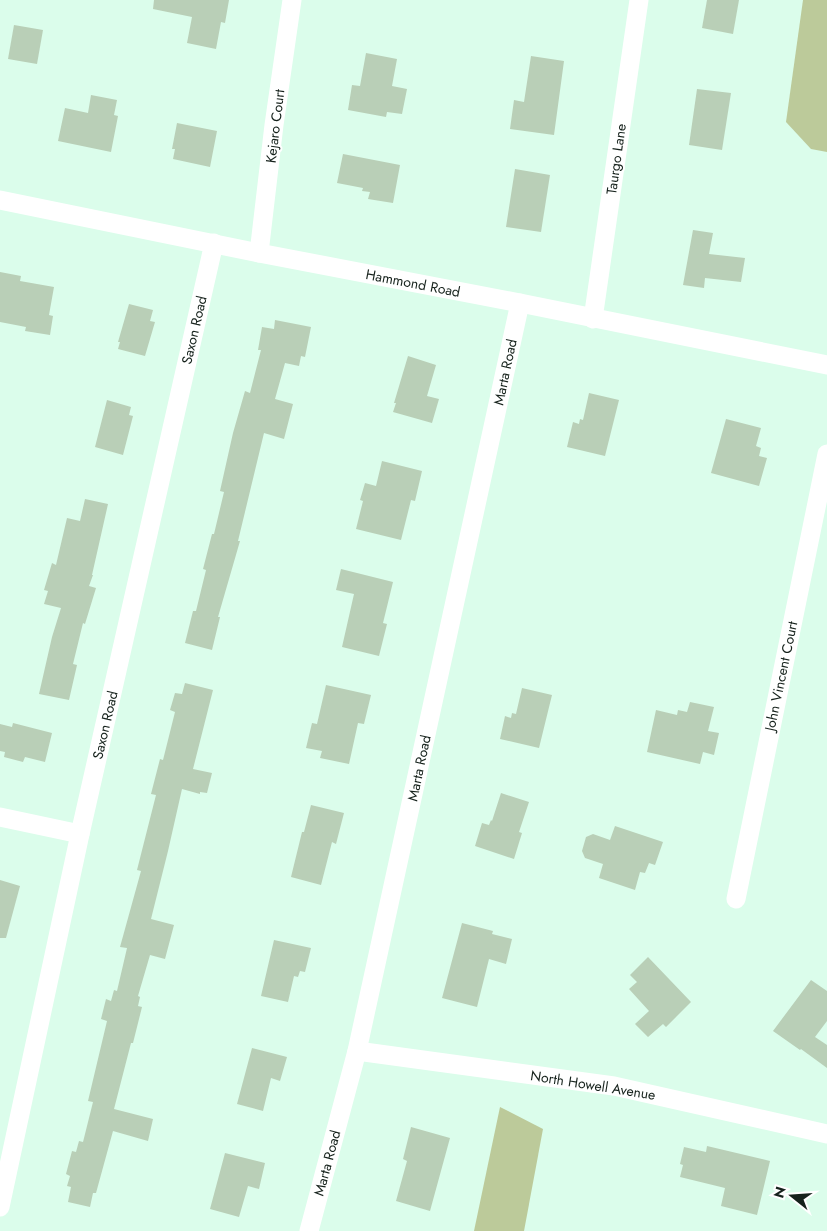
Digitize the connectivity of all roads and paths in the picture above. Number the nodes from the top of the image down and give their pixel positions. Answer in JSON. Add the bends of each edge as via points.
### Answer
{"nodes":[{"id":1,"x":292,"y":0,"type":"edge"},
{"id":2,"x":639,"y":0,"type":"edge"},
{"id":3,"x":0,"y":200,"type":"edge"},
{"id":4,"x":214,"y":244,"type":"junction"},
{"id":5,"x":259,"y":253,"type":"junction"},
{"id":6,"x":520,"y":303,"type":"junction"},
{"id":7,"x":593,"y":318,"type":"junction"},
{"id":8,"x":827,"y":365,"type":"edge"},
{"id":9,"x":827,"y":454,"type":"edge"},
{"id":10,"x":0,"y":817,"type":"edge"},
{"id":11,"x":80,"y":834,"type":"junction"},
{"id":12,"x":736,"y":899,"type":"dead end"},
{"id":13,"x":357,"y":1051,"type":"junction"},
{"id":14,"x":827,"y":1134,"type":"edge"},
{"id":15,"x":0,"y":1207,"type":"edge"},
{"id":16,"x":309,"y":1231,"type":"edge"}],
"edges":[{"from":1,"to":5,"type":"street","name":"Kejaro Court"},
{"from":2,"to":7,"type":"street","name":"Taurgo Lane"},
{"from":3,"to":4,"type":"street","name":"Hammond Road"},
{"from":4,"to":5,"type":"street","name":"Hammond Road"},
{"from":4,"to":11,"type":"street","name":"Saxon Road"},
{"from":5,"to":6,"type":"street","name":"Hammond Road"},
{"from":6,"to":7,"type":"street","name":"Hammond Road"},
{"from":6,"to":13,"type":"street","name":"Marta Road"},
{"from":7,"to":8,"type":"street","name":"Hammond Road"},
{"from":9,"to":12,"type":"street","name":"John Vincent Court"},
{"from":10,"to":11,"type":"street"},
{"from":11,"to":15,"type":"street","name":"Saxon Road"},
{"from":13,"to":14,"type":"street","name":"North Howell Avenue","via":[[614,1086]]},
{"from":13,"to":16,"type":"street","name":"Marta Road"}]}
